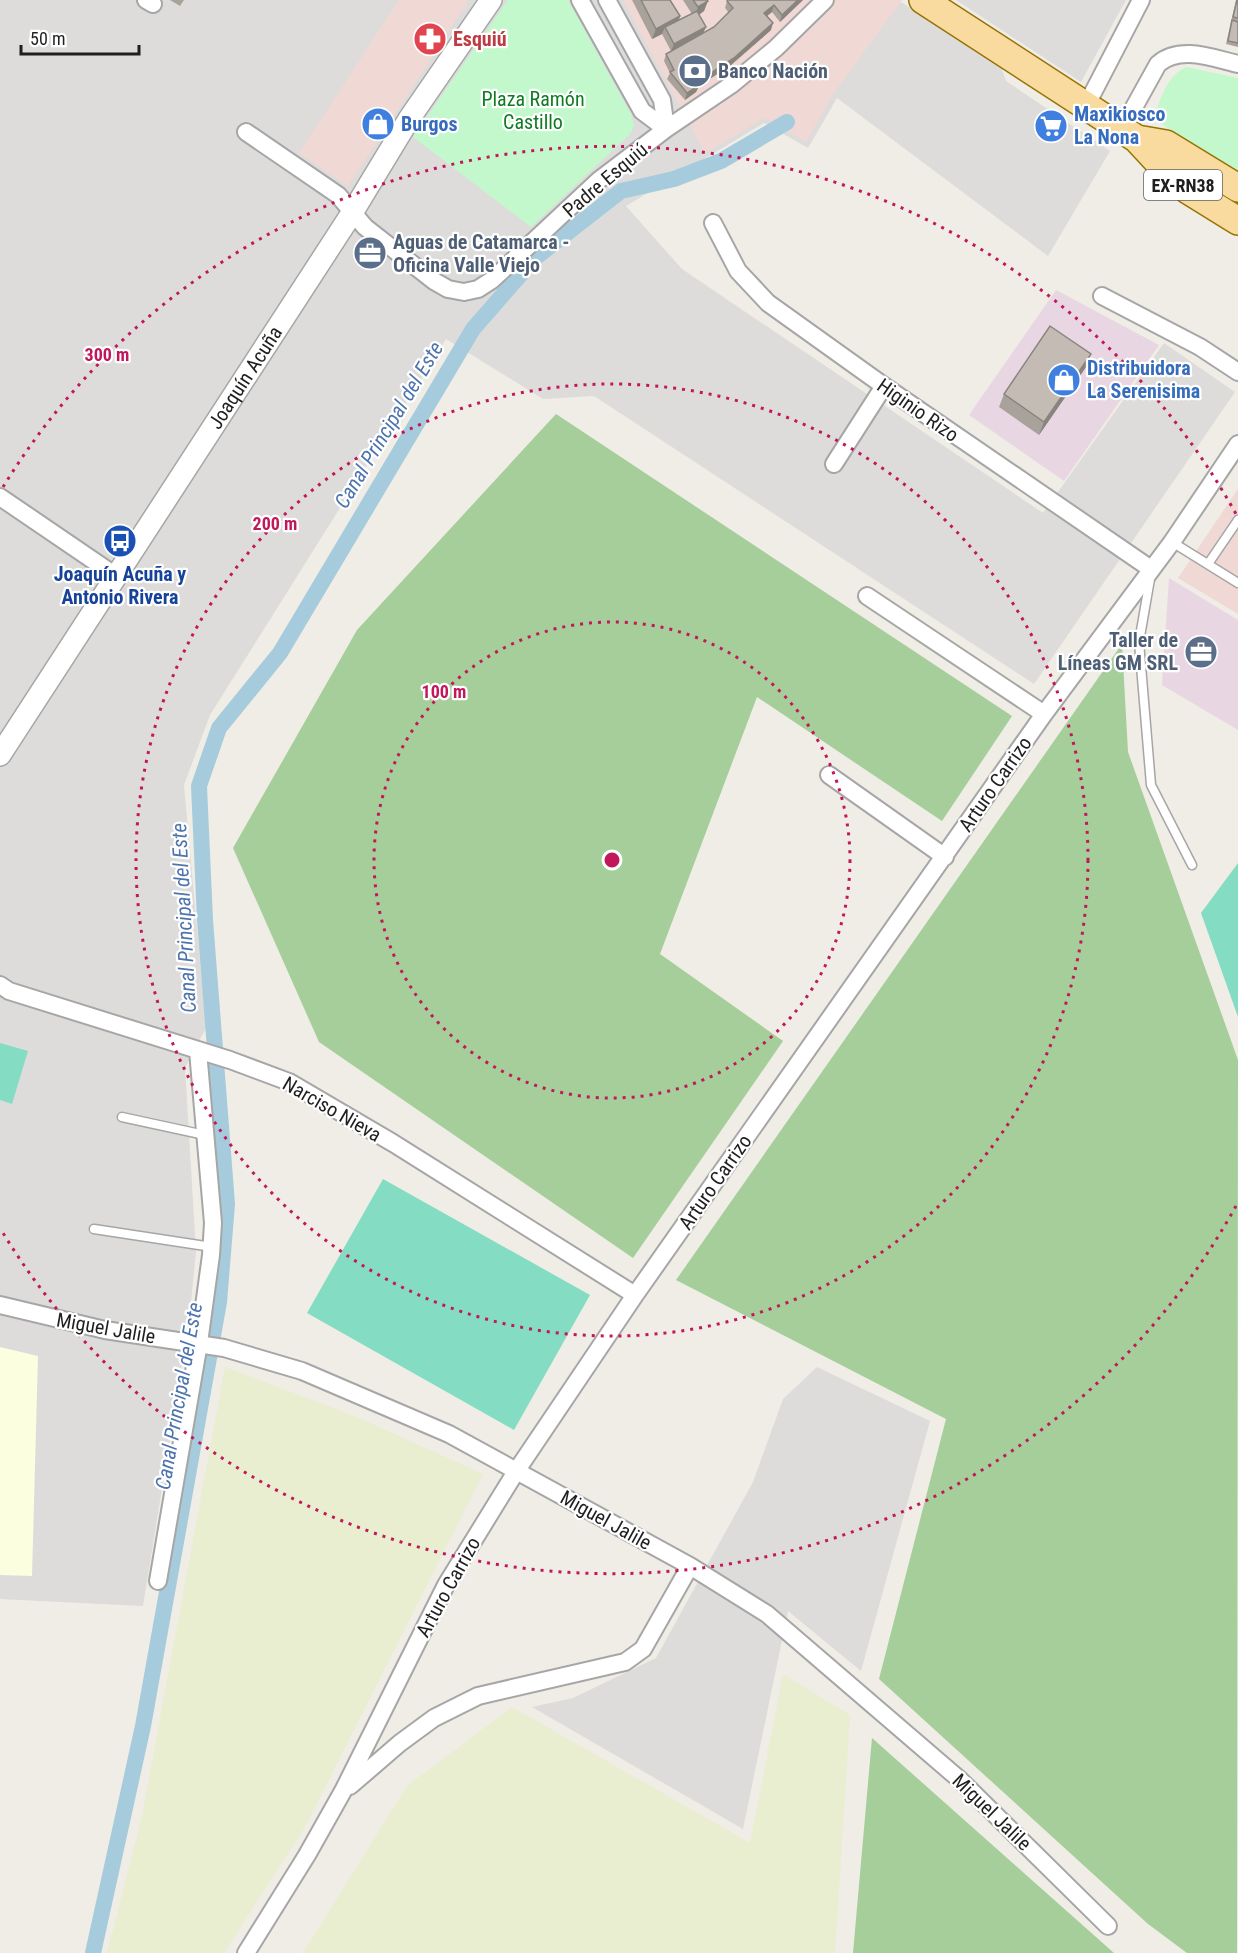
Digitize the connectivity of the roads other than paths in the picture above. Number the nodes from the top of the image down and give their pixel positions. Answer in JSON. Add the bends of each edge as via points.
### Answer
{"nodes":[{"id":1,"x":491,"y":0,"type":"edge"},
{"id":2,"x":580,"y":0,"type":"edge"},
{"id":3,"x":607,"y":0,"type":"edge"},
{"id":4,"x":825,"y":0,"type":"edge"},
{"id":5,"x":923,"y":0,"type":"edge"},
{"id":6,"x":1141,"y":0,"type":"edge"},
{"id":7,"x":1238,"y":64,"type":"edge"},
{"id":8,"x":1086,"y":106,"type":"junction"},
{"id":9,"x":666,"y":129,"type":"junction"},
{"id":10,"x":246,"y":132,"type":"dead end"},
{"id":11,"x":1129,"y":134,"type":"junction"},
{"id":12,"x":1238,"y":188,"type":"edge"},
{"id":13,"x":352,"y":213,"type":"junction"},
{"id":14,"x":1238,"y":221,"type":"edge"},
{"id":15,"x":713,"y":223,"type":"dead end"},
{"id":16,"x":1102,"y":296,"type":"dead end"},
{"id":17,"x":1238,"y":372,"type":"edge"},
{"id":18,"x":884,"y":386,"type":"junction"},
{"id":19,"x":1238,"y":444,"type":"edge"},
{"id":20,"x":834,"y":464,"type":"dead end"},
{"id":21,"x":0,"y":497,"type":"edge"},
{"id":22,"x":1238,"y":520,"type":"edge"},
{"id":23,"x":1172,"y":542,"type":"junction"},
{"id":24,"x":1208,"y":564,"type":"junction"},
{"id":25,"x":1151,"y":569,"type":"junction"},
{"id":26,"x":116,"y":576,"type":"junction"},
{"id":27,"x":1238,"y":583,"type":"edge"},
{"id":28,"x":867,"y":596,"type":"dead end"},
{"id":29,"x":1044,"y":714,"type":"junction"},
{"id":30,"x":0,"y":755,"type":"edge"},
{"id":31,"x":828,"y":776,"type":"dead end"},
{"id":32,"x":945,"y":857,"type":"junction"},
{"id":33,"x":1192,"y":865,"type":"dead end"},
{"id":34,"x":0,"y":985,"type":"edge"},
{"id":35,"x":198,"y":1051,"type":"junction"},
{"id":36,"x":122,"y":1117,"type":"dead end"},
{"id":37,"x":206,"y":1135,"type":"junction"},
{"id":38,"x":94,"y":1229,"type":"dead end"},
{"id":39,"x":212,"y":1247,"type":"junction"},
{"id":40,"x":635,"y":1295,"type":"junction"},
{"id":41,"x":0,"y":1305,"type":"edge"},
{"id":42,"x":199,"y":1343,"type":"junction"},
{"id":43,"x":517,"y":1470,"type":"junction"},
{"id":44,"x":690,"y":1566,"type":"junction"},
{"id":45,"x":158,"y":1581,"type":"dead end"},
{"id":46,"x":343,"y":1791,"type":"junction"},
{"id":47,"x":1108,"y":1926,"type":"dead end"},
{"id":48,"x":246,"y":1953,"type":"edge"}],
"edges":[{"from":1,"to":13,"type":"street","name":"Joaquín Acuña","via":[[409,119]]},
{"from":2,"to":9,"type":"street","via":[[642,111]]},
{"from":3,"to":9,"type":"street","via":[[662,100]]},
{"from":4,"to":9,"type":"street","name":"Padre Esquiú","via":[[731,85]]},
{"from":5,"to":8,"type":"main road","number":"EX-RN38"},
{"from":6,"to":8,"type":"street"},
{"from":7,"to":11,"type":"street","via":[[1195,54],[1165,58],[1158,64]]},
{"from":8,"to":11,"type":"main road","number":"EX-RN38"},
{"from":9,"to":13,"type":"street","name":"Padre Esquiú","via":[[599,180],[478,289],[464,292],[434,281],[364,227]]},
{"from":10,"to":13,"type":"street","name":"Padre Esquiú","via":[[339,195]]},
{"from":11,"to":12,"type":"main road","number":"EX-RN38","via":[[1166,144]]},
{"from":11,"to":14,"type":"main road","number":"EX-RN38","via":[[1188,190]]},
{"from":13,"to":26,"type":"street","name":"Joaquín Acuña"},
{"from":15,"to":18,"type":"street","name":"Higinio Rizo","via":[[738,271],[768,303]]},
{"from":16,"to":17,"type":"street","via":[[1200,347]]},
{"from":18,"to":20,"type":"street"},
{"from":18,"to":25,"type":"street","name":"Higinio Rizo"},
{"from":19,"to":23,"type":"street","name":"Arturo Carrizo"},
{"from":21,"to":26,"type":"street"},
{"from":22,"to":24,"type":"lane"},
{"from":23,"to":24,"type":"lane"},
{"from":23,"to":25,"type":"street","name":"Arturo Carrizo"},
{"from":24,"to":27,"type":"lane"},
{"from":25,"to":29,"type":"street","name":"Arturo Carrizo"},
{"from":25,"to":33,"type":"lane","via":[[1139,642],[1151,785]]},
{"from":26,"to":30,"type":"street","name":"Joaquín Acuña"},
{"from":28,"to":29,"type":"street"},
{"from":29,"to":32,"type":"street","name":"Arturo Carrizo"},
{"from":31,"to":32,"type":"street"},
{"from":32,"to":40,"type":"street","name":"Arturo Carrizo"},
{"from":34,"to":35,"type":"street","name":"Narciso Nieva"},
{"from":35,"to":37,"type":"street"},
{"from":35,"to":40,"type":"street","name":"Narciso Nieva","via":[[289,1082]]},
{"from":36,"to":37,"type":"lane"},
{"from":37,"to":39,"type":"street"},
{"from":38,"to":39,"type":"lane"},
{"from":39,"to":42,"type":"street"},
{"from":40,"to":43,"type":"street","name":"Arturo Carrizo"},
{"from":41,"to":42,"type":"street","name":"Miguel Jalile","via":[[105,1330]]},
{"from":42,"to":43,"type":"street","name":"Miguel Jalile","via":[[302,1371],[449,1434]]},
{"from":42,"to":45,"type":"street"},
{"from":43,"to":44,"type":"street","name":"Miguel Jalile"},
{"from":43,"to":46,"type":"street","name":"Arturo Carrizo","via":[[446,1585]]},
{"from":44,"to":46,"type":"street","via":[[643,1649],[625,1662],[478,1696],[434,1718]]},
{"from":44,"to":47,"type":"street","name":"Miguel Jalile","via":[[776,1621],[959,1779]]},
{"from":46,"to":48,"type":"street","name":"Arturo Carrizo"}]}
